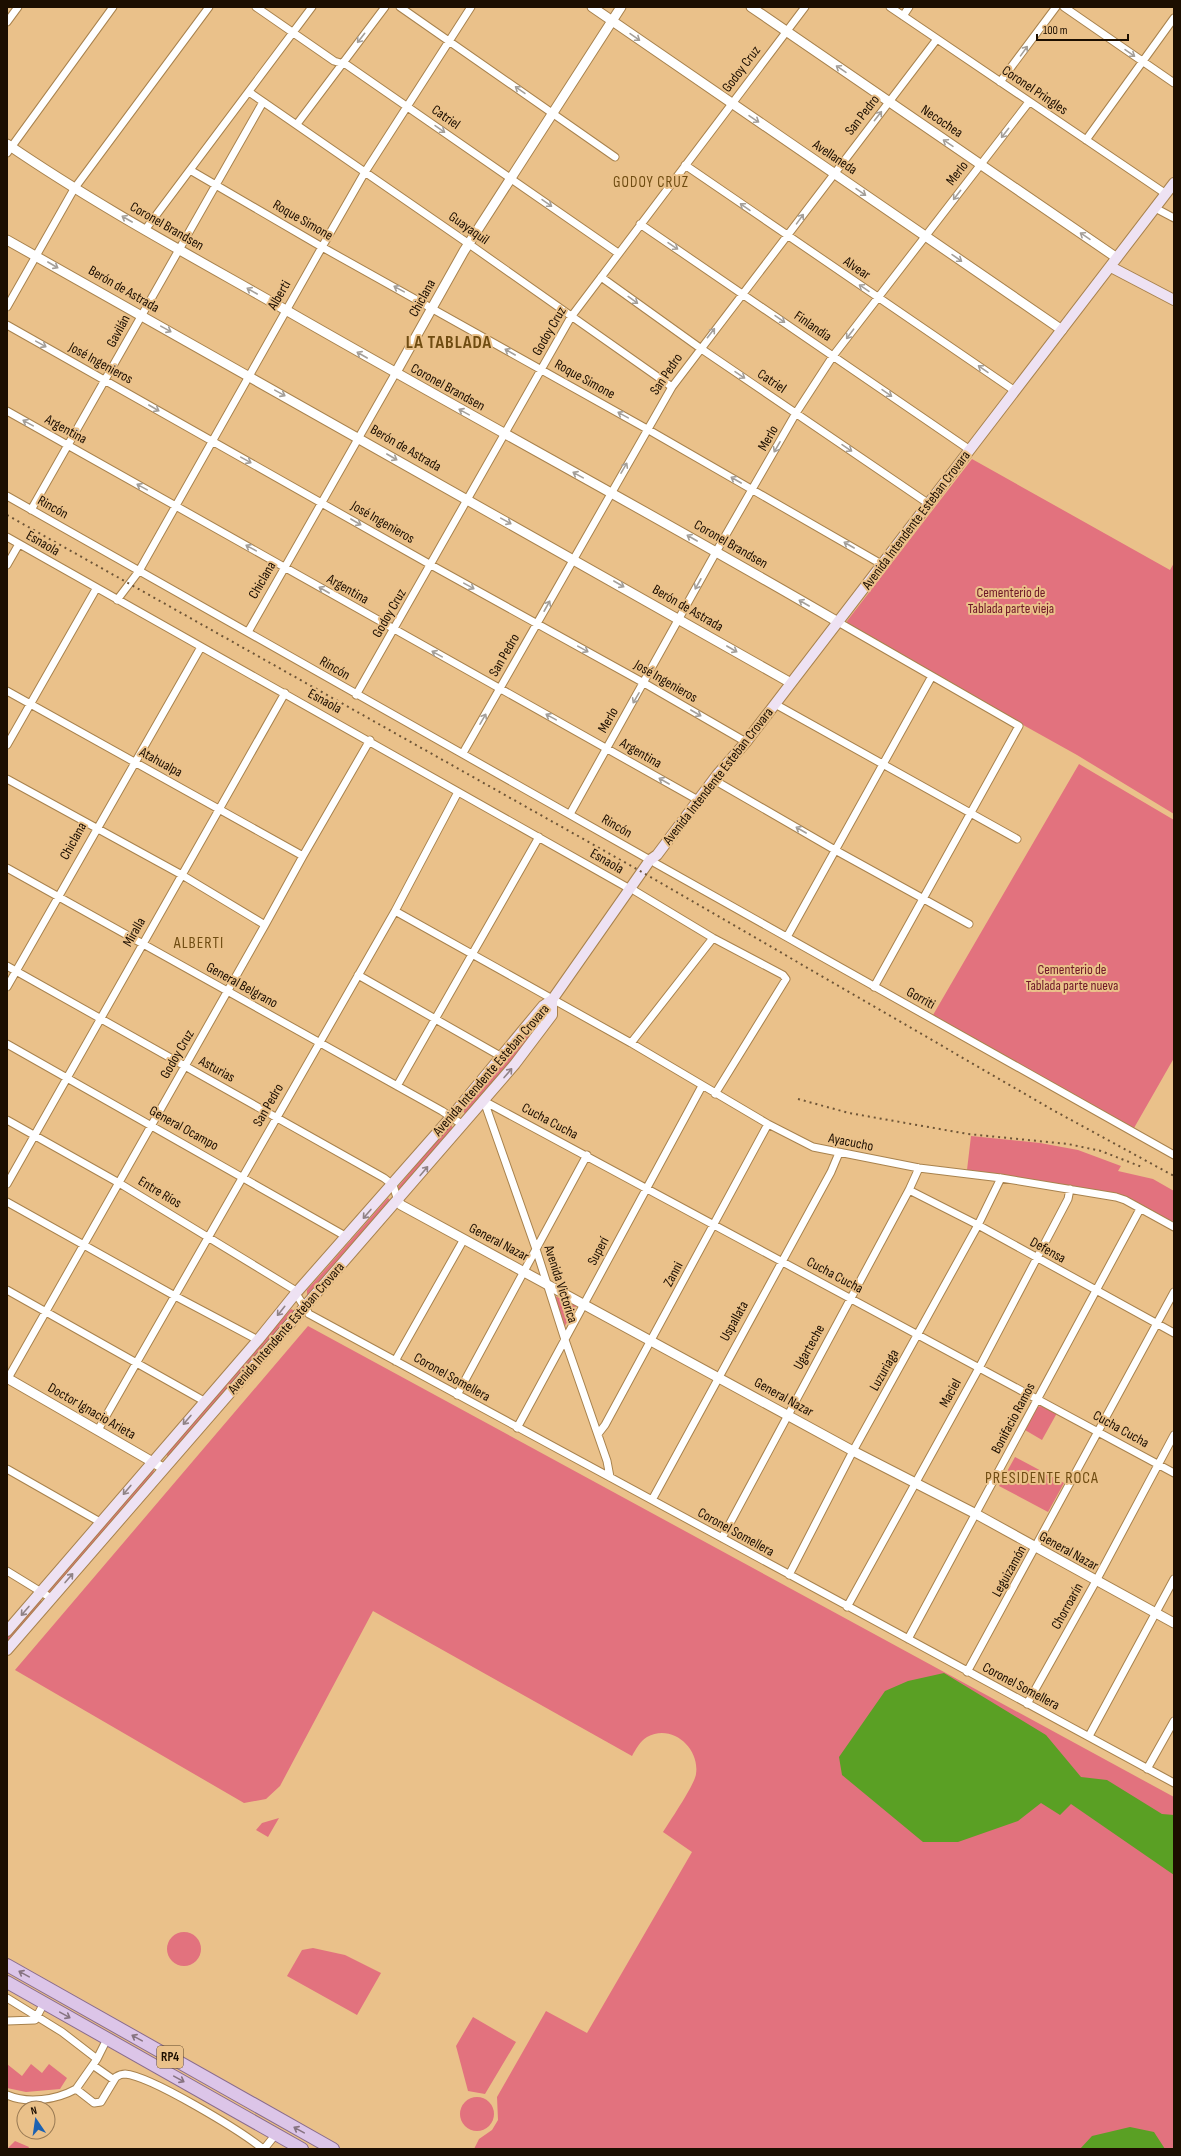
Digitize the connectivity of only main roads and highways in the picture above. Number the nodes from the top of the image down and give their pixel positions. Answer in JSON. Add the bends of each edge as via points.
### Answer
{"nodes":[{"id":1,"x":1174,"y":183,"type":"edge"},
{"id":2,"x":1111,"y":267,"type":"junction"},
{"id":3,"x":1174,"y":300,"type":"edge"},
{"id":4,"x":552,"y":1000,"type":"junction"},
{"id":5,"x":7,"y":1631,"type":"edge"},
{"id":6,"x":7,"y":1650,"type":"edge"},
{"id":7,"x":7,"y":1965,"type":"edge"},
{"id":8,"x":7,"y":1982,"type":"edge"},
{"id":9,"x":302,"y":2149,"type":"edge"},
{"id":10,"x":333,"y":2149,"type":"edge"}],
"edges":[{"from":1,"to":2,"type":"main road","name":"Avenida Intendente Esteban Crovara"},
{"from":2,"to":3,"type":"main road"},
{"from":2,"to":4,"type":"main road","name":"Avenida Intendente Esteban Crovara","via":[[746,742],[698,800]]},
{"from":4,"to":5,"type":"main road","name":"Avenida Intendente Esteban Crovara","one_way":true,"via":[[542,1006],[451,1117],[296,1293]]},
{"from":6,"to":4,"type":"main road","name":"Avenida Intendente Esteban Crovara","one_way":true,"via":[[484,1101],[552,1015]]},
{"from":10,"to":7,"type":"main road","number":"RP4","one_way":true},
{"from":8,"to":9,"type":"main road","number":"RP4","one_way":true}]}
